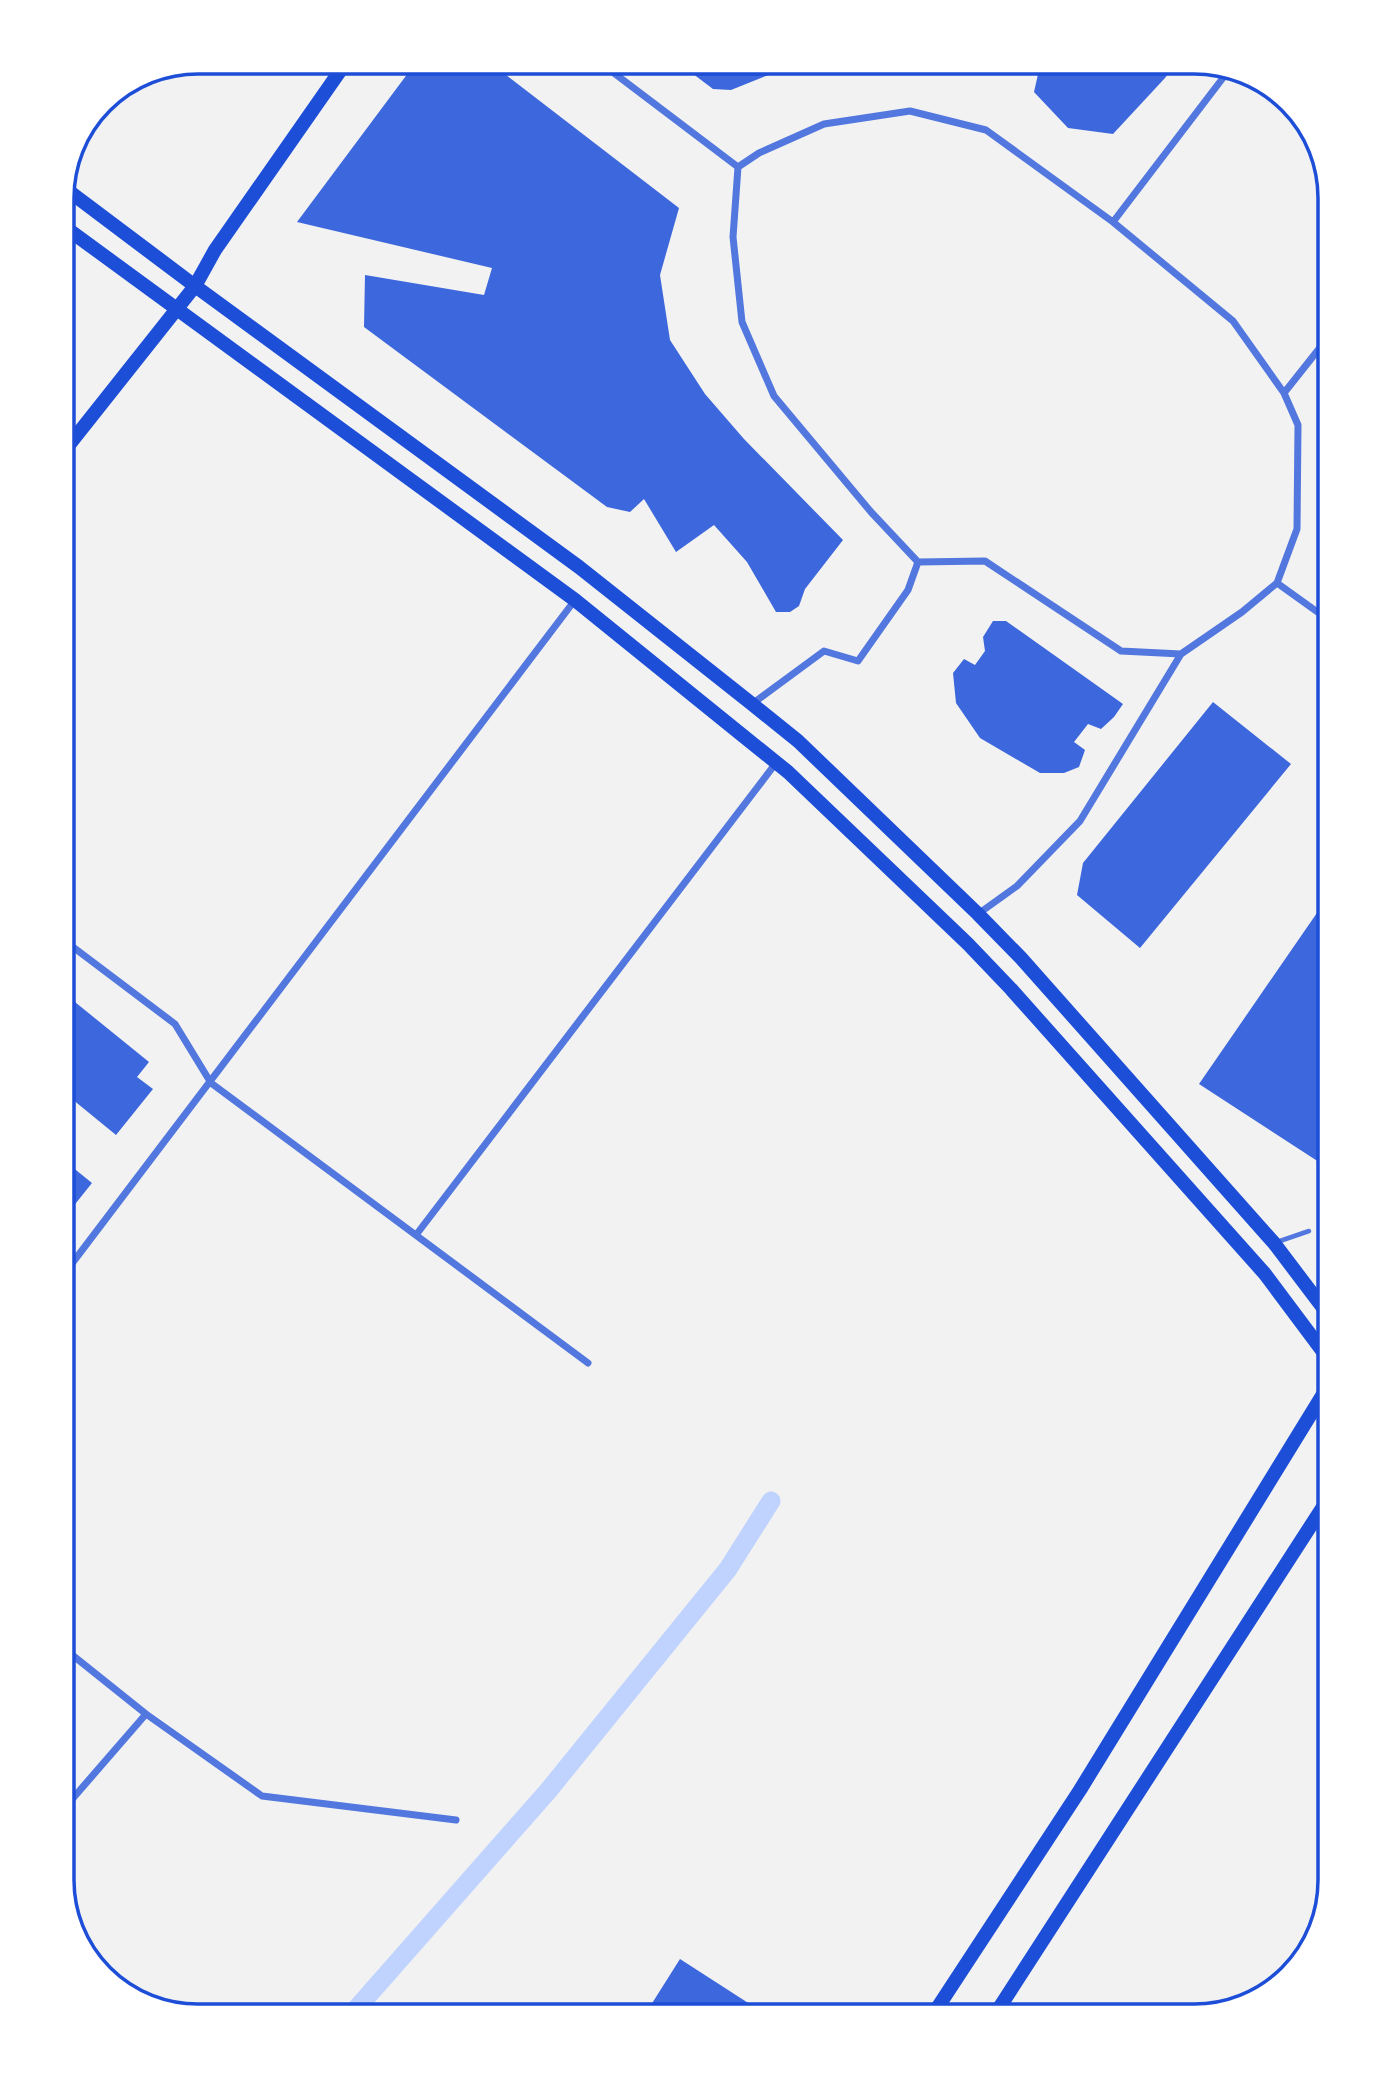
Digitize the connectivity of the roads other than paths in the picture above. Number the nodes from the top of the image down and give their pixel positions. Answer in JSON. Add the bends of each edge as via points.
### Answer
{"nodes":[{"id":1,"x":338,"y":74,"type":"edge"},
{"id":2,"x":615,"y":74,"type":"edge"},
{"id":3,"x":1223,"y":78,"type":"edge"},
{"id":4,"x":738,"y":167,"type":"junction"},
{"id":5,"x":74,"y":195,"type":"edge"},
{"id":6,"x":1113,"y":222,"type":"junction"},
{"id":7,"x":74,"y":234,"type":"edge"},
{"id":8,"x":195,"y":286,"type":"junction"},
{"id":9,"x":176,"y":310,"type":"junction"},
{"id":10,"x":1318,"y":350,"type":"edge"},
{"id":11,"x":1284,"y":393,"type":"junction"},
{"id":12,"x":74,"y":439,"type":"edge"},
{"id":13,"x":918,"y":562,"type":"junction"},
{"id":14,"x":1277,"y":583,"type":"junction"},
{"id":15,"x":575,"y":600,"type":"junction"},
{"id":16,"x":1318,"y":612,"type":"edge"},
{"id":17,"x":1181,"y":654,"type":"junction"},
{"id":18,"x":752,"y":704,"type":"junction"},
{"id":19,"x":776,"y":763,"type":"junction"},
{"id":20,"x":978,"y":914,"type":"junction"},
{"id":21,"x":74,"y":948,"type":"edge"},
{"id":22,"x":211,"y":1083,"type":"junction"},
{"id":23,"x":1310,"y":1231,"type":"dead end"},
{"id":24,"x":416,"y":1235,"type":"junction"},
{"id":25,"x":1274,"y":1243,"type":"junction"},
{"id":26,"x":74,"y":1261,"type":"edge"},
{"id":27,"x":1318,"y":1301,"type":"edge"},
{"id":28,"x":1318,"y":1345,"type":"edge"},
{"id":29,"x":589,"y":1363,"type":"dead end"},
{"id":30,"x":1318,"y":1403,"type":"edge"},
{"id":31,"x":1318,"y":1515,"type":"edge"},
{"id":32,"x":74,"y":1656,"type":"edge"},
{"id":33,"x":146,"y":1714,"type":"junction"},
{"id":34,"x":74,"y":1797,"type":"edge"},
{"id":35,"x":456,"y":1820,"type":"dead end"},
{"id":36,"x":940,"y":2004,"type":"edge"},
{"id":37,"x":1002,"y":2004,"type":"edge"}],
"edges":[{"from":1,"to":8,"type":"main road","via":[[215,250]]},
{"from":2,"to":4,"type":"street"},
{"from":3,"to":6,"type":"street"},
{"from":4,"to":6,"type":"street","via":[[824,124],[910,111],[986,130]]},
{"from":4,"to":13,"type":"street","via":[[733,237],[742,322],[774,396]]},
{"from":5,"to":8,"type":"main road"},
{"from":6,"to":11,"type":"street","via":[[1233,321]]},
{"from":7,"to":9,"type":"main road"},
{"from":8,"to":9,"type":"main road"},
{"from":8,"to":18,"type":"main road","via":[[567,558]]},
{"from":9,"to":12,"type":"main road"},
{"from":9,"to":15,"type":"main road"},
{"from":10,"to":11,"type":"street"},
{"from":11,"to":14,"type":"street","via":[[1298,425],[1297,529]]},
{"from":13,"to":17,"type":"street","via":[[985,561],[1121,651]]},
{"from":13,"to":18,"type":"street","via":[[908,590],[858,661],[824,651]]},
{"from":14,"to":16,"type":"street"},
{"from":14,"to":17,"type":"street"},
{"from":15,"to":19,"type":"main road"},
{"from":15,"to":22,"type":"street"},
{"from":17,"to":20,"type":"street","via":[[1080,821],[1017,886]]},
{"from":18,"to":20,"type":"main road","via":[[798,741]]},
{"from":19,"to":24,"type":"street"},
{"from":19,"to":28,"type":"main road","via":[[1011,989],[1265,1274]]},
{"from":20,"to":25,"type":"main road"},
{"from":21,"to":22,"type":"street","via":[[175,1024]]},
{"from":22,"to":24,"type":"street"},
{"from":22,"to":26,"type":"street"},
{"from":23,"to":25,"type":"lane"},
{"from":24,"to":29,"type":"street"},
{"from":25,"to":27,"type":"main road"},
{"from":30,"to":36,"type":"main road","via":[[1080,1790]]},
{"from":31,"to":37,"type":"main road"},
{"from":32,"to":33,"type":"street"},
{"from":33,"to":34,"type":"street"},
{"from":33,"to":35,"type":"street","via":[[262,1796]]}]}
